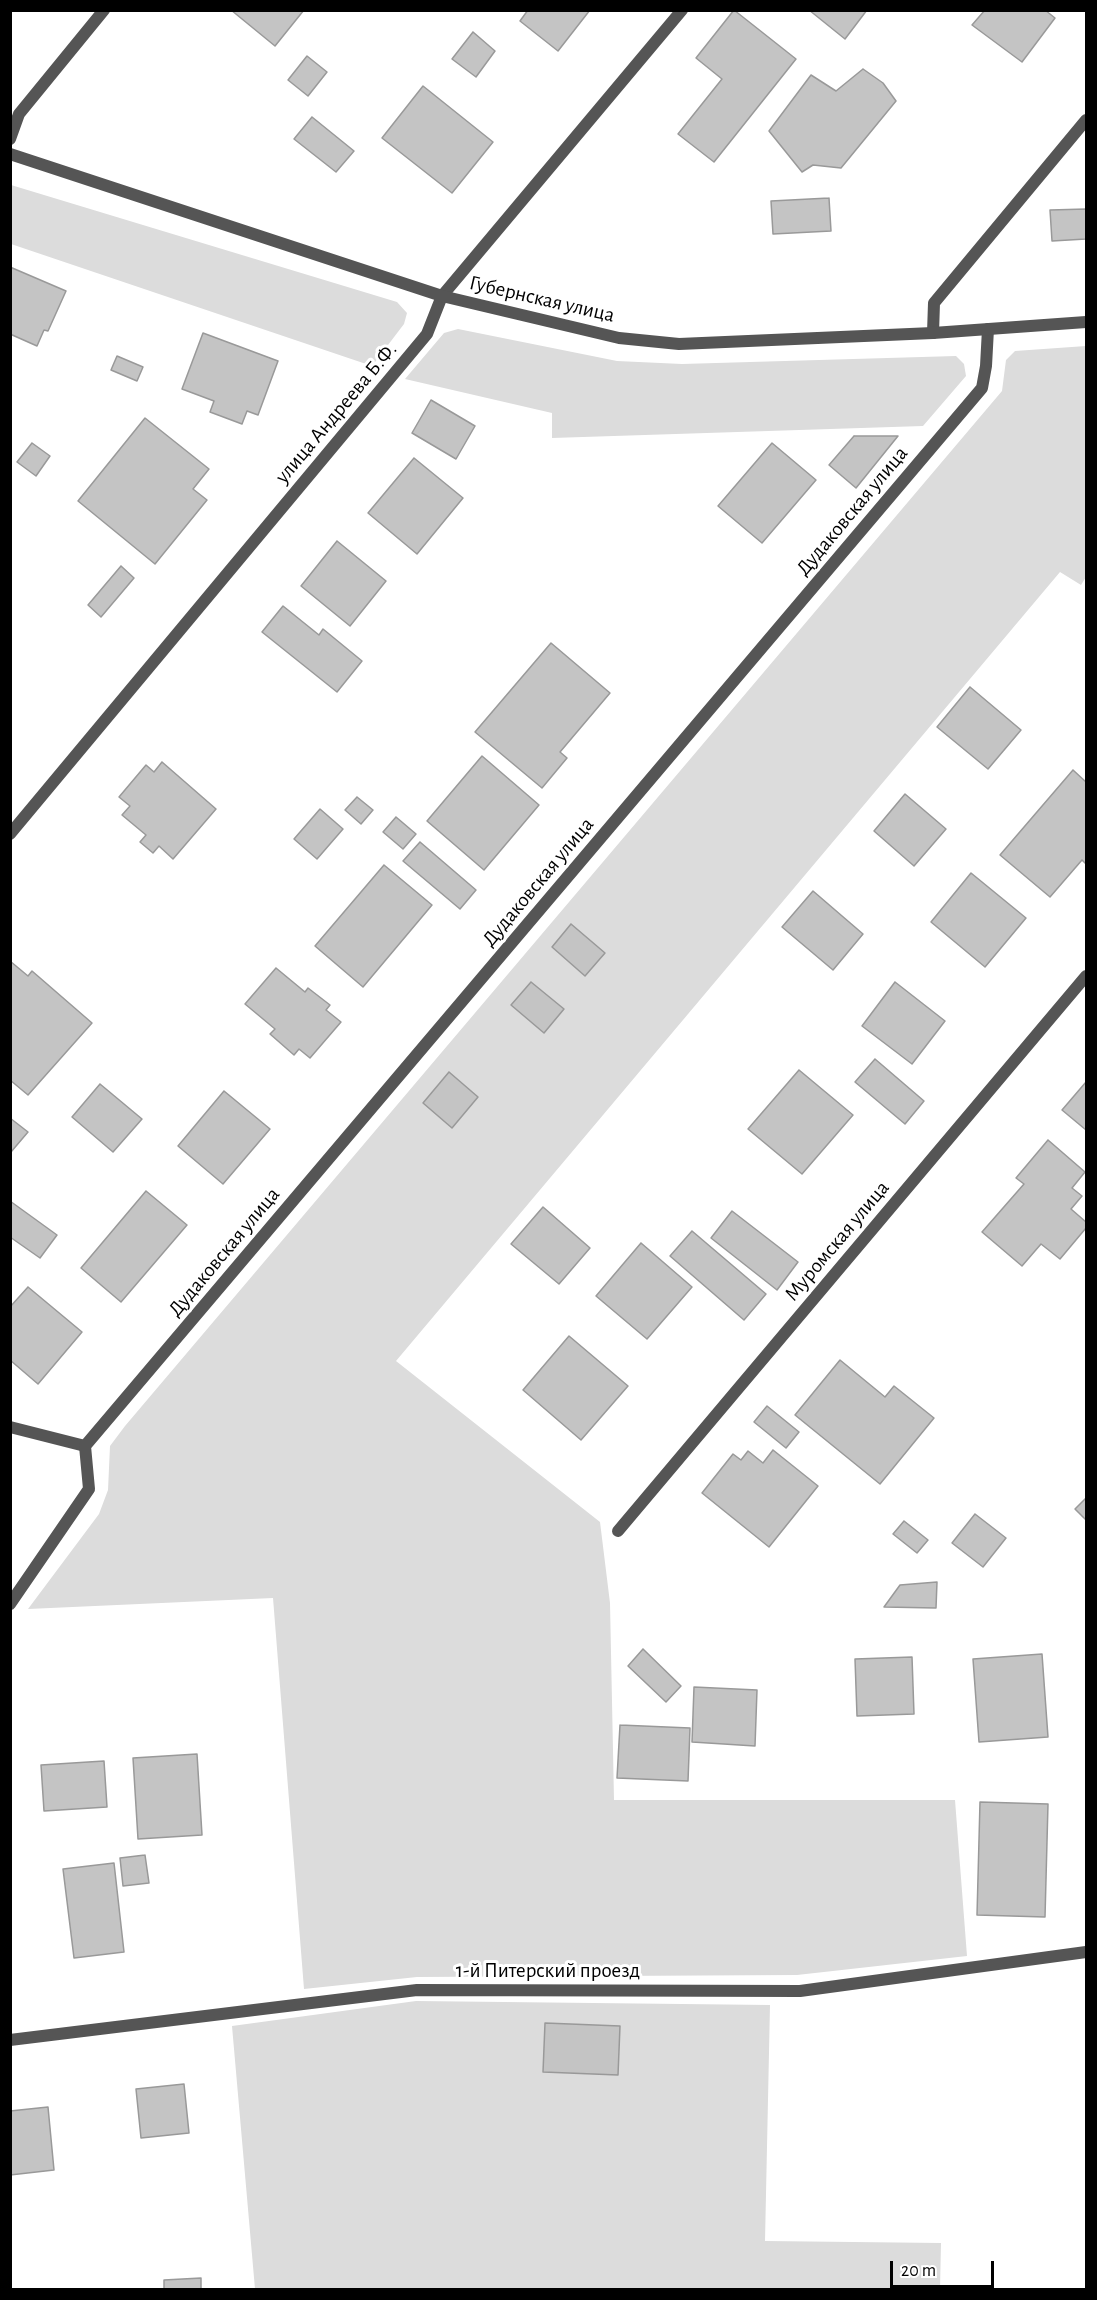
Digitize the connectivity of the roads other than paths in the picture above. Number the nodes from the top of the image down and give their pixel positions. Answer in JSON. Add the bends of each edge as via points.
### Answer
{"nodes":[{"id":1,"x":104,"y":10,"type":"edge"},
{"id":2,"x":682,"y":10,"type":"edge"},
{"id":3,"x":1086,"y":120,"type":"edge"},
{"id":4,"x":10,"y":139,"type":"edge"},
{"id":5,"x":10,"y":154,"type":"edge"},
{"id":6,"x":442,"y":296,"type":"junction"},
{"id":7,"x":1086,"y":322,"type":"edge"},
{"id":8,"x":988,"y":328,"type":"junction"},
{"id":9,"x":933,"y":333,"type":"junction"},
{"id":10,"x":10,"y":834,"type":"edge"},
{"id":11,"x":1086,"y":976,"type":"edge"},
{"id":12,"x":10,"y":1427,"type":"edge"},
{"id":13,"x":85,"y":1446,"type":"junction"},
{"id":14,"x":618,"y":1531,"type":"dead end"},
{"id":15,"x":10,"y":1604,"type":"edge"},
{"id":16,"x":1086,"y":1952,"type":"edge"},
{"id":17,"x":10,"y":2040,"type":"edge"}],
"edges":[{"from":1,"to":4,"type":"street","via":[[19,114]]},
{"from":2,"to":6,"type":"street","name":"улица Андреева Б.Ф."},
{"from":3,"to":9,"type":"street","via":[[934,303]]},
{"from":5,"to":6,"type":"street","name":"Губернская улица"},
{"from":6,"to":9,"type":"street","name":"Губернская улица","via":[[619,338],[679,344]]},
{"from":6,"to":10,"type":"street","name":"улица Андреева Б.Ф.","via":[[427,334]]},
{"from":7,"to":8,"type":"street","name":"Губернская улица"},
{"from":8,"to":9,"type":"street","name":"Губернская улица"},
{"from":8,"to":13,"type":"street","name":"Дудаковская улица","via":[[982,388]]},
{"from":11,"to":14,"type":"street","name":"Муромская улица"},
{"from":12,"to":13,"type":"street"},
{"from":13,"to":15,"type":"street","via":[[89,1489]]},
{"from":16,"to":17,"type":"street","name":"1-й Питерский проезд","via":[[800,1991],[417,1990]]}]}
